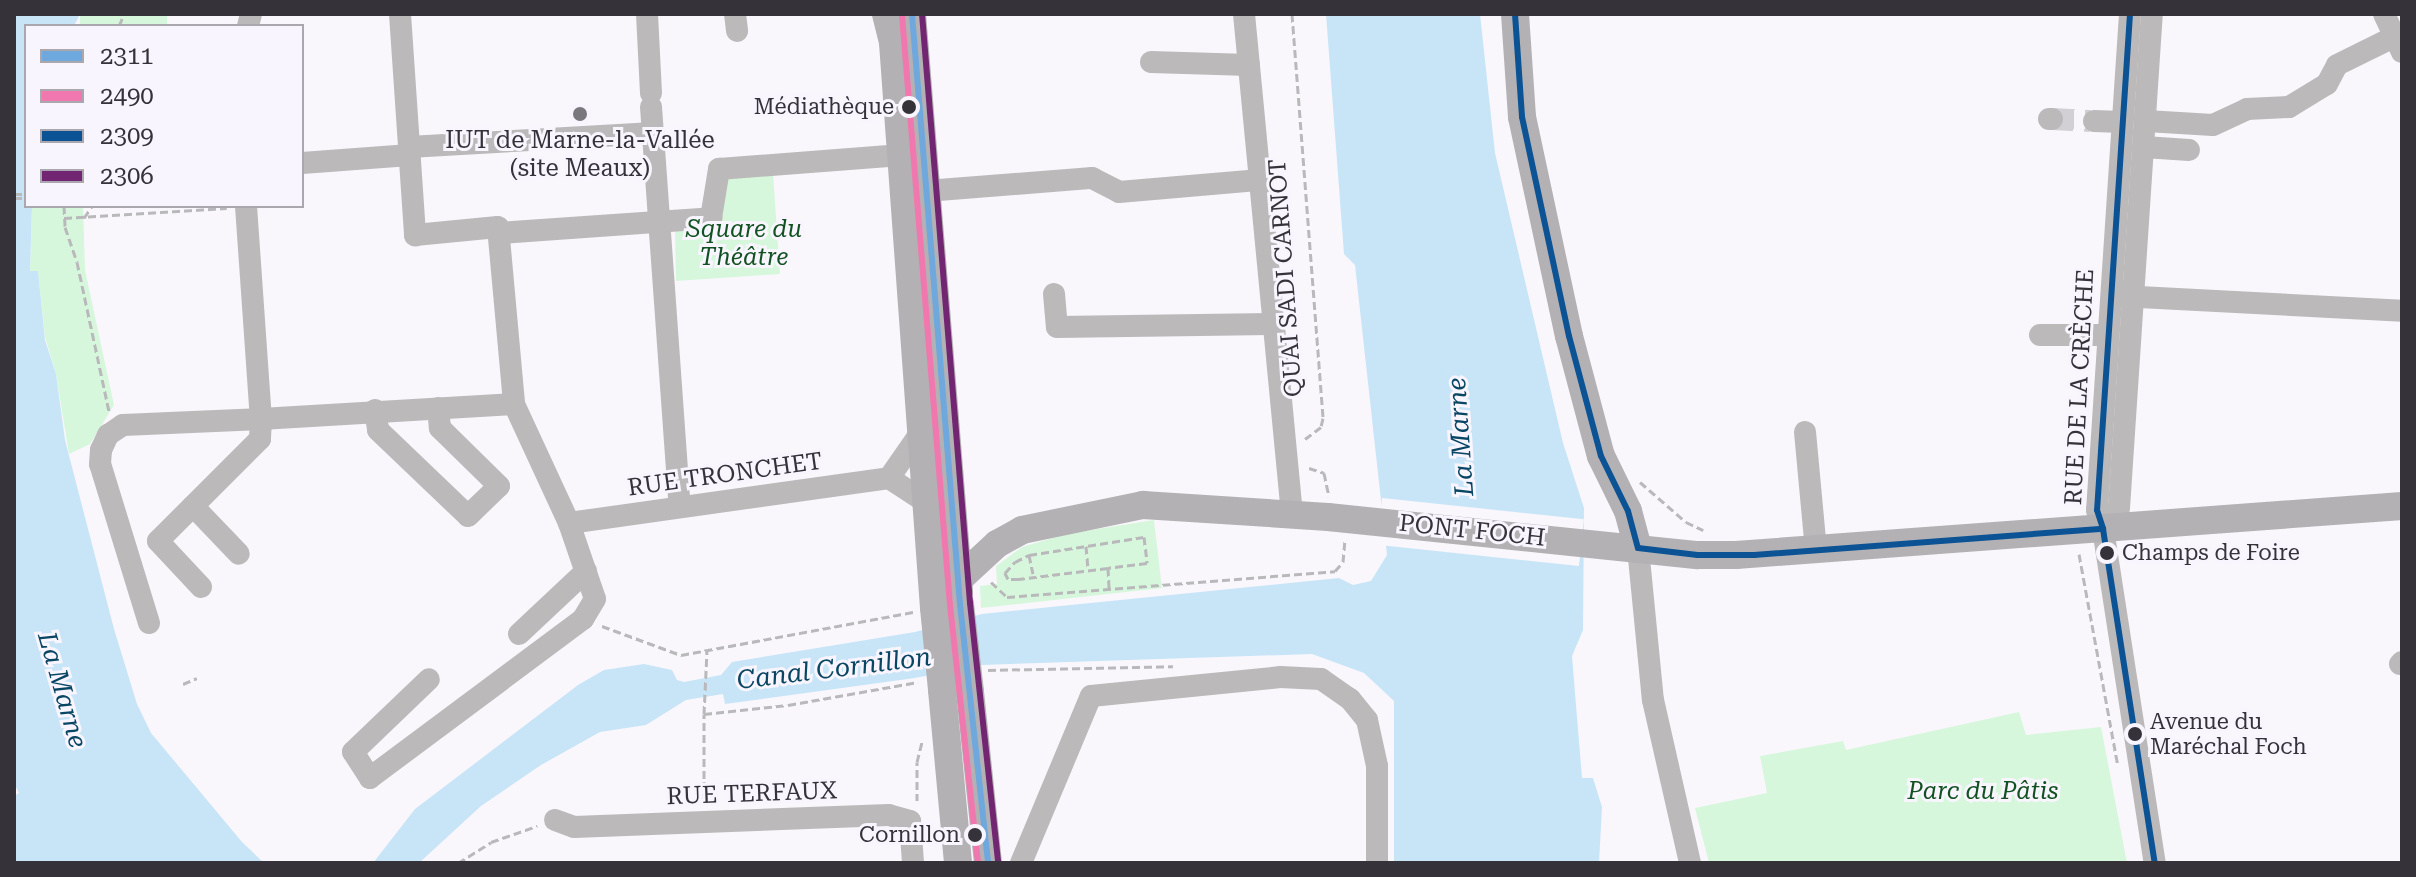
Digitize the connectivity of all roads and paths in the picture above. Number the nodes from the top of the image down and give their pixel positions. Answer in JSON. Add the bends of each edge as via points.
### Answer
{"nodes":[{"id":1,"x":400,"y":14,"type":"edge"},
{"id":2,"x":647,"y":14,"type":"edge"},
{"id":3,"x":886,"y":14,"type":"edge"},
{"id":4,"x":912,"y":14,"type":"edge"},
{"id":5,"x":1244,"y":14,"type":"edge"},
{"id":6,"x":1292,"y":14,"type":"edge"},
{"id":7,"x":1515,"y":14,"type":"edge"},
{"id":8,"x":2130,"y":14,"type":"edge"},
{"id":9,"x":2152,"y":14,"type":"edge"},
{"id":10,"x":2384,"y":14,"type":"edge"},
{"id":11,"x":2400,"y":40,"type":"edge"},
{"id":12,"x":1151,"y":62,"type":"dead end"},
{"id":13,"x":1249,"y":65,"type":"junction"},
{"id":14,"x":2094,"y":121,"type":"tunnel mouth"},
{"id":15,"x":2146,"y":121,"type":"junction"},
{"id":16,"x":2122,"y":122,"type":"junction"},
{"id":17,"x":654,"y":133,"type":"junction"},
{"id":18,"x":2144,"y":147,"type":"junction"},
{"id":19,"x":2189,"y":150,"type":"dead end"},
{"id":20,"x":410,"y":151,"type":"junction"},
{"id":21,"x":901,"y":155,"type":"junction"},
{"id":22,"x":304,"y":163,"type":"edge"},
{"id":23,"x":1260,"y":180,"type":"junction"},
{"id":24,"x":926,"y":191,"type":"junction"},
{"id":25,"x":64,"y":208,"type":"edge"},
{"id":26,"x":91,"y":208,"type":"edge"},
{"id":27,"x":208,"y":208,"type":"edge"},
{"id":28,"x":242,"y":208,"type":"edge"},
{"id":29,"x":174,"y":209,"type":"edge"},
{"id":30,"x":64,"y":218,"type":"junction"},
{"id":31,"x":84,"y":218,"type":"junction"},
{"id":32,"x":658,"y":224,"type":"junction"},
{"id":33,"x":499,"y":233,"type":"junction"},
{"id":34,"x":1054,"y":294,"type":"dead end"},
{"id":35,"x":2115,"y":296,"type":"junction"},
{"id":36,"x":2402,"y":311,"type":"edge"},
{"id":37,"x":1271,"y":324,"type":"junction"},
{"id":38,"x":2040,"y":335,"type":"dead end"},
{"id":39,"x":2108,"y":335,"type":"junction"},
{"id":40,"x":514,"y":404,"type":"junction"},
{"id":41,"x":438,"y":408,"type":"junction"},
{"id":42,"x":375,"y":410,"type":"junction"},
{"id":43,"x":261,"y":419,"type":"junction"},
{"id":44,"x":116,"y":430,"type":"junction"},
{"id":45,"x":921,"y":432,"type":"junction"},
{"id":46,"x":1805,"y":432,"type":"dead end"},
{"id":47,"x":1302,"y":449,"type":"dead end"},
{"id":48,"x":1304,"y":460,"type":"dead end"},
{"id":49,"x":1632,"y":475,"type":"dead end"},
{"id":50,"x":889,"y":478,"type":"junction"},
{"id":51,"x":1661,"y":501,"type":"junction"},
{"id":52,"x":927,"y":503,"type":"junction"},
{"id":53,"x":193,"y":506,"type":"junction"},
{"id":54,"x":2402,"y":506,"type":"edge"},
{"id":55,"x":680,"y":507,"type":"junction"},
{"id":56,"x":1653,"y":509,"type":"dead end"},
{"id":57,"x":1292,"y":514,"type":"junction"},
{"id":58,"x":1328,"y":517,"type":"junction"},
{"id":59,"x":569,"y":523,"type":"junction"},
{"id":60,"x":954,"y":525,"type":"junction"},
{"id":61,"x":1716,"y":534,"type":"dead end"},
{"id":62,"x":2097,"y":541,"type":"junction"},
{"id":63,"x":1025,"y":542,"type":"junction"},
{"id":64,"x":1086,"y":546,"type":"junction"},
{"id":65,"x":1638,"y":548,"type":"junction"},
{"id":66,"x":1816,"y":550,"type":"junction"},
{"id":67,"x":239,"y":554,"type":"dead end"},
{"id":68,"x":1108,"y":568,"type":"junction"},
{"id":69,"x":987,"y":569,"type":"junction"},
{"id":70,"x":1088,"y":569,"type":"junction"},
{"id":71,"x":586,"y":571,"type":"junction"},
{"id":72,"x":1033,"y":574,"type":"junction"},
{"id":73,"x":1006,"y":575,"type":"junction"},
{"id":74,"x":201,"y":587,"type":"dead end"},
{"id":75,"x":1109,"y":588,"type":"junction"},
{"id":76,"x":951,"y":597,"type":"junction"},
{"id":77,"x":1007,"y":597,"type":"dead end"},
{"id":78,"x":583,"y":619,"type":"junction"},
{"id":79,"x":149,"y":623,"type":"dead end"},
{"id":80,"x":519,"y":634,"type":"dead end"},
{"id":81,"x":707,"y":651,"type":"junction"},
{"id":82,"x":1174,"y":666,"type":"dead end"},
{"id":83,"x":992,"y":670,"type":"dead end"},
{"id":84,"x":197,"y":678,"type":"dead end"},
{"id":85,"x":429,"y":679,"type":"dead end"},
{"id":86,"x":183,"y":684,"type":"dead end"},
{"id":87,"x":932,"y":685,"type":"junction"},
{"id":88,"x":704,"y":714,"type":"junction"},
{"id":89,"x":946,"y":730,"type":"junction"},
{"id":90,"x":2119,"y":770,"type":"dead end"},
{"id":91,"x":555,"y":820,"type":"joint"},
{"id":92,"x":910,"y":821,"type":"junction"},
{"id":93,"x":703,"y":822,"type":"junction"},
{"id":94,"x":458,"y":863,"type":"edge"},
{"id":95,"x":913,"y":863,"type":"edge"},
{"id":96,"x":958,"y":863,"type":"edge"},
{"id":97,"x":988,"y":863,"type":"edge"},
{"id":98,"x":1021,"y":863,"type":"edge"},
{"id":99,"x":1377,"y":863,"type":"edge"},
{"id":100,"x":1690,"y":863,"type":"edge"},
{"id":101,"x":2155,"y":863,"type":"edge"}],
"edges":[{"from":1,"to":20,"type":"street"},
{"from":2,"to":17,"type":"street"},
{"from":3,"to":21,"type":"main road"},
{"from":4,"to":24,"type":"main road"},
{"from":5,"to":13,"type":"street","name":"QUAI SADI CARNOT"},
{"from":6,"to":47,"type":"path","name":"QUAI SADI CARNOT","via":[[1323,418]]},
{"from":7,"to":65,"type":"main road","via":[[1522,117],[1569,336],[1601,456],[1628,511]]},
{"from":8,"to":16,"type":"street","name":"RUE DE LA CRÈCHE"},
{"from":9,"to":15,"type":"street","name":"RUE DE LA CRÈCHE"},
{"from":10,"to":11,"type":"street"},
{"from":11,"to":15,"type":"street","via":[[2337,65],[2327,84],[2289,107],[2247,109],[2213,125]]},
{"from":12,"to":13,"type":"street"},
{"from":13,"to":23,"type":"street","name":"QUAI SADI CARNOT"},
{"from":14,"to":16,"type":"street"},
{"from":15,"to":18,"type":"street","name":"RUE DE LA CRÈCHE"},
{"from":16,"to":35,"type":"street","name":"RUE DE LA CRÈCHE"},
{"from":17,"to":20,"type":"street"},
{"from":17,"to":32,"type":"street"},
{"from":18,"to":19,"type":"street"},
{"from":18,"to":35,"type":"street","name":"RUE DE LA CRÈCHE"},
{"from":20,"to":22,"type":"street"},
{"from":20,"to":33,"type":"street","via":[[415,235],[498,227]]},
{"from":21,"to":32,"type":"street","via":[[719,169],[711,218]]},
{"from":21,"to":45,"type":"main road"},
{"from":23,"to":24,"type":"street","via":[[1119,192],[1092,178]]},
{"from":23,"to":37,"type":"street","name":"QUAI SADI CARNOT"},
{"from":24,"to":60,"type":"main road"},
{"from":25,"to":30,"type":"path"},
{"from":26,"to":31,"type":"path"},
{"from":27,"to":29,"type":"path"},
{"from":28,"to":43,"type":"street"},
{"from":29,"to":31,"type":"path"},
{"from":30,"to":31,"type":"path"},
{"from":30,"to":44,"type":"path"},
{"from":32,"to":33,"type":"street"},
{"from":32,"to":55,"type":"street"},
{"from":33,"to":40,"type":"street"},
{"from":34,"to":37,"type":"street","via":[[1057,327]]},
{"from":35,"to":36,"type":"street"},
{"from":35,"to":39,"type":"street","name":"RUE DE LA CRÈCHE"},
{"from":35,"to":62,"type":"street","name":"RUE DE LA CRÈCHE","via":[[2119,508]]},
{"from":37,"to":57,"type":"street","name":"QUAI SADI CARNOT"},
{"from":38,"to":39,"type":"street"},
{"from":39,"to":62,"type":"street","name":"RUE DE LA CRÈCHE"},
{"from":40,"to":41,"type":"street"},
{"from":40,"to":59,"type":"street"},
{"from":41,"to":42,"type":"street"},
{"from":41,"to":42,"type":"street","via":[[440,428],[499,486],[468,516],[378,430]]},
{"from":42,"to":43,"type":"street"},
{"from":43,"to":44,"type":"street","via":[[123,425]]},
{"from":43,"to":53,"type":"street","via":[[260,439]]},
{"from":44,"to":79,"type":"street","via":[[108,435],[100,464]]},
{"from":45,"to":50,"type":"street"},
{"from":45,"to":52,"type":"main road"},
{"from":45,"to":60,"type":"street","via":[[942,506]]},
{"from":46,"to":66,"type":"street"},
{"from":48,"to":58,"type":"path","via":[[1310,469],[1324,473],[1330,488]]},
{"from":49,"to":51,"type":"path"},
{"from":50,"to":52,"type":"street"},
{"from":50,"to":55,"type":"street","name":"RUE TRONCHET"},
{"from":51,"to":56,"type":"path"},
{"from":51,"to":61,"type":"path","via":[[1686,522]]},
{"from":52,"to":76,"type":"main road"},
{"from":53,"to":67,"type":"street"},
{"from":53,"to":74,"type":"street","via":[[158,541]]},
{"from":54,"to":62,"type":"main road"},
{"from":55,"to":59,"type":"street","name":"RUE TRONCHET"},
{"from":57,"to":58,"type":"main road","name":"PONT FOCH"},
{"from":57,"to":63,"type":"main road","name":"PONT FOCH","via":[[1143,505]]},
{"from":58,"to":65,"type":"main road","name":"PONT FOCH"},
{"from":58,"to":75,"type":"path","via":[[1326,535],[1346,536],[1343,562],[1335,571]]},
{"from":59,"to":71,"type":"street"},
{"from":60,"to":63,"type":"main road","name":"PONT FOCH","via":[[978,536]]},
{"from":60,"to":76,"type":"main road"},
{"from":62,"to":66,"type":"main road"},
{"from":62,"to":90,"type":"path","via":[[2078,554]]},
{"from":62,"to":101,"type":"street"},
{"from":63,"to":64,"type":"path"},
{"from":63,"to":69,"type":"main road","via":[[997,544]]},
{"from":63,"to":72,"type":"path"},
{"from":63,"to":73,"type":"path"},
{"from":64,"to":68,"type":"path","via":[[1144,537],[1147,563]]},
{"from":64,"to":70,"type":"path"},
{"from":65,"to":66,"type":"main road","via":[[1736,555]]},
{"from":65,"to":100,"type":"street","via":[[1653,700]]},
{"from":68,"to":70,"type":"path"},
{"from":68,"to":75,"type":"path"},
{"from":69,"to":73,"type":"path"},
{"from":69,"to":76,"type":"main road"},
{"from":70,"to":72,"type":"path"},
{"from":71,"to":78,"type":"street","via":[[595,599]]},
{"from":71,"to":80,"type":"street"},
{"from":72,"to":73,"type":"path","via":[[1008,579]]},
{"from":75,"to":77,"type":"path"},
{"from":76,"to":81,"type":"path"},
{"from":76,"to":87,"type":"main road","bridge":true},
{"from":76,"to":97,"type":"main road","bridge":true,"via":[[970,692]]},
{"from":78,"to":81,"type":"path","via":[[681,655]]},
{"from":78,"to":85,"type":"street","via":[[370,778],[353,752]]},
{"from":81,"to":88,"type":"path"},
{"from":82,"to":83,"type":"path"},
{"from":84,"to":86,"type":"path"},
{"from":87,"to":88,"type":"path"},
{"from":87,"to":89,"type":"main road"},
{"from":88,"to":93,"type":"path"},
{"from":89,"to":92,"type":"path","via":[[930,732],[919,746],[916,817]]},
{"from":89,"to":96,"type":"main road"},
{"from":91,"to":93,"type":"street","name":"RUE TERFAUX","via":[[574,827]]},
{"from":91,"to":94,"type":"path","via":[[491,842]]},
{"from":92,"to":93,"type":"street","name":"RUE TERFAUX","via":[[889,815]]},
{"from":92,"to":95,"type":"street"},
{"from":98,"to":99,"type":"street","via":[[1091,696],[1280,677],[1321,679],[1350,699],[1367,720],[1377,766]]}]}
